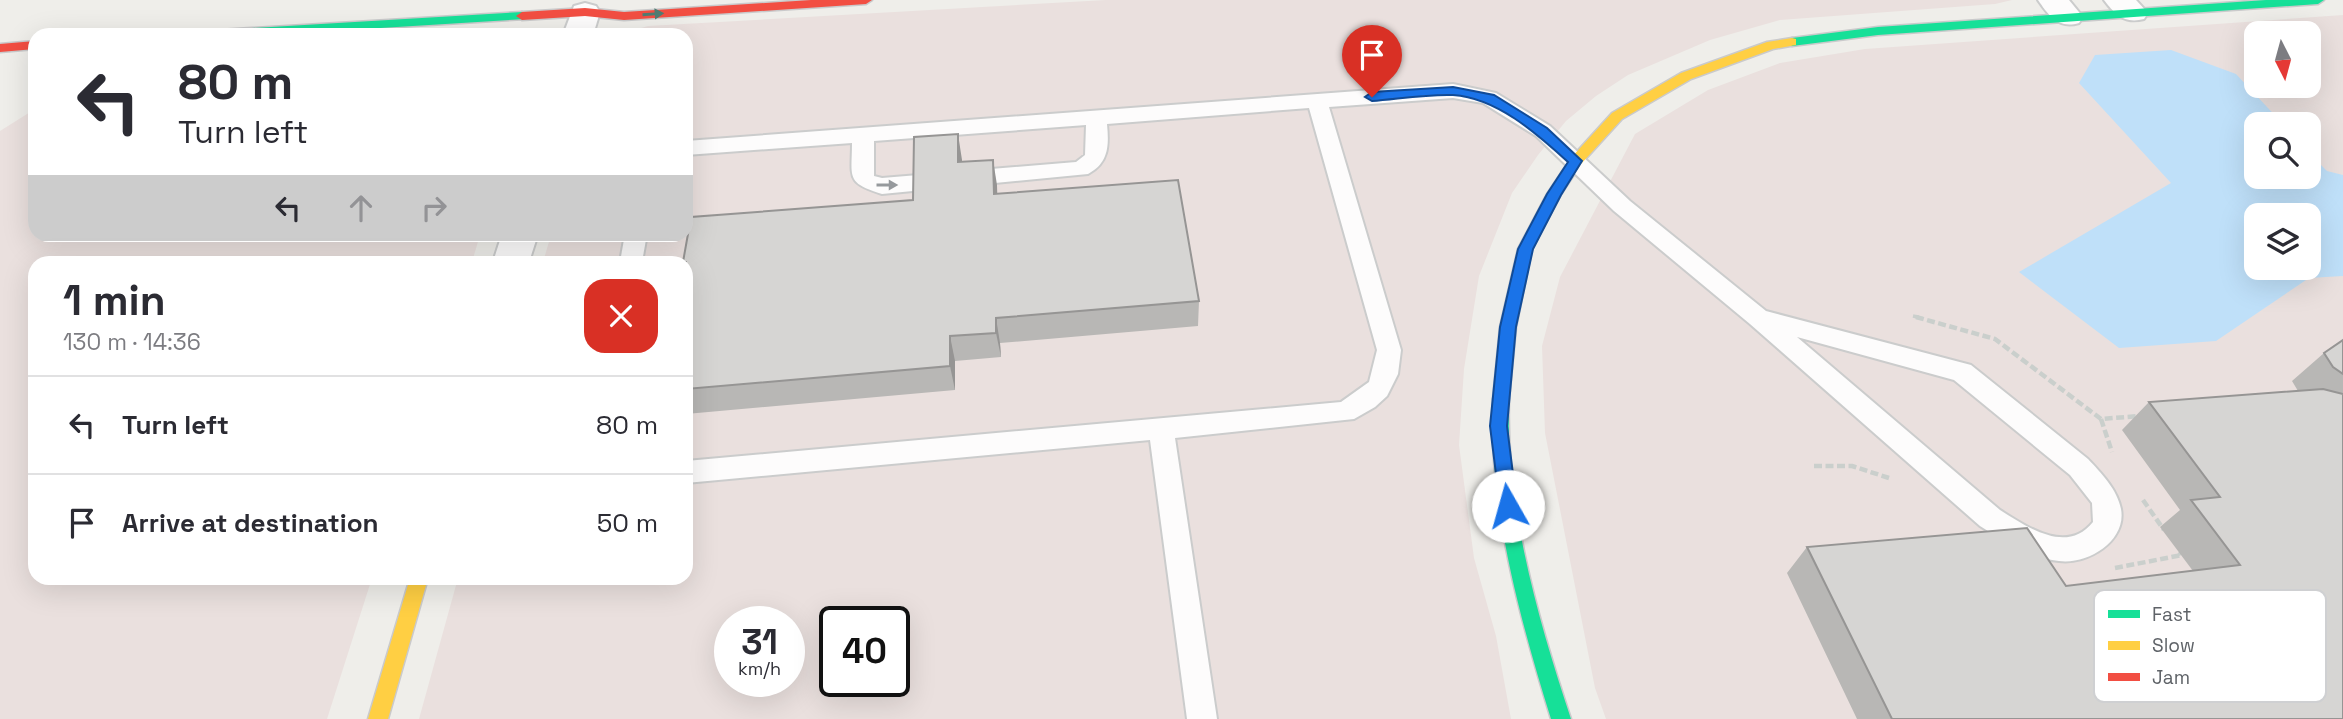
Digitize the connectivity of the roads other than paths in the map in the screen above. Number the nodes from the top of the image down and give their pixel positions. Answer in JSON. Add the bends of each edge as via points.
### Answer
{"nodes":[{"id":1,"x":613,"y":0,"type":"edge"},
{"id":2,"x":866,"y":0,"type":"edge"},
{"id":3,"x":2318,"y":0,"type":"edge"},
{"id":4,"x":2126,"y":7,"type":"edge"},
{"id":5,"x":2060,"y":9,"type":"edge"},
{"id":6,"x":581,"y":23,"type":"edge"},
{"id":7,"x":424,"y":28,"type":"edge"},
{"id":8,"x":28,"y":46,"type":"edge"},
{"id":9,"x":0,"y":48,"type":"edge"},
{"id":10,"x":1317,"y":100,"type":"junction"},
{"id":11,"x":1096,"y":119,"type":"junction"},
{"id":12,"x":863,"y":135,"type":"junction"},
{"id":13,"x":693,"y":147,"type":"edge"},
{"id":14,"x":1576,"y":161,"type":"junction"},
{"id":15,"x":1758,"y":318,"type":"junction"},
{"id":16,"x":1161,"y":429,"type":"junction"},
{"id":17,"x":693,"y":471,"type":"edge"},
{"id":18,"x":417,"y":585,"type":"edge"},
{"id":19,"x":377,"y":719,"type":"edge"},
{"id":20,"x":1202,"y":719,"type":"edge"},
{"id":21,"x":1561,"y":719,"type":"edge"}],
"edges":[{"from":1,"to":6,"type":"street"},
{"from":6,"to":2,"type":"street","one_way":true,"via":[[624,16]]},
{"from":3,"to":4,"type":"street"},
{"from":4,"to":5,"type":"street"},
{"from":5,"to":14,"type":"street","via":[[1771,45],[1717,63],[1652,94],[1617,116]]},
{"from":6,"to":7,"type":"street"},
{"from":8,"to":9,"type":"street"},
{"from":10,"to":11,"type":"lane"},
{"from":10,"to":14,"type":"lane","via":[[1453,91],[1475,94],[1543,131]]},
{"from":10,"to":16,"type":"lane","via":[[1388,350],[1386,377],[1375,397],[1345,412]]},
{"from":11,"to":12,"type":"lane"},
{"from":12,"to":11,"type":"lane","one_way":true,"via":[[863,177],[882,186],[1080,169],[1099,151]]},
{"from":12,"to":13,"type":"lane"},
{"from":14,"to":15,"type":"lane","via":[[1622,206]]},
{"from":14,"to":21,"type":"street","via":[[1525,249],[1508,327],[1499,426],[1512,532],[1542,662]]},
{"from":15,"to":15,"type":"lane","via":[[1962,372],[2079,467],[2108,508],[2104,530],[2091,544],[2071,550],[2046,547],[2017,535],[1990,518]]},
{"from":16,"to":17,"type":"lane"},
{"from":16,"to":20,"type":"lane"},
{"from":18,"to":19,"type":"street"}]}
